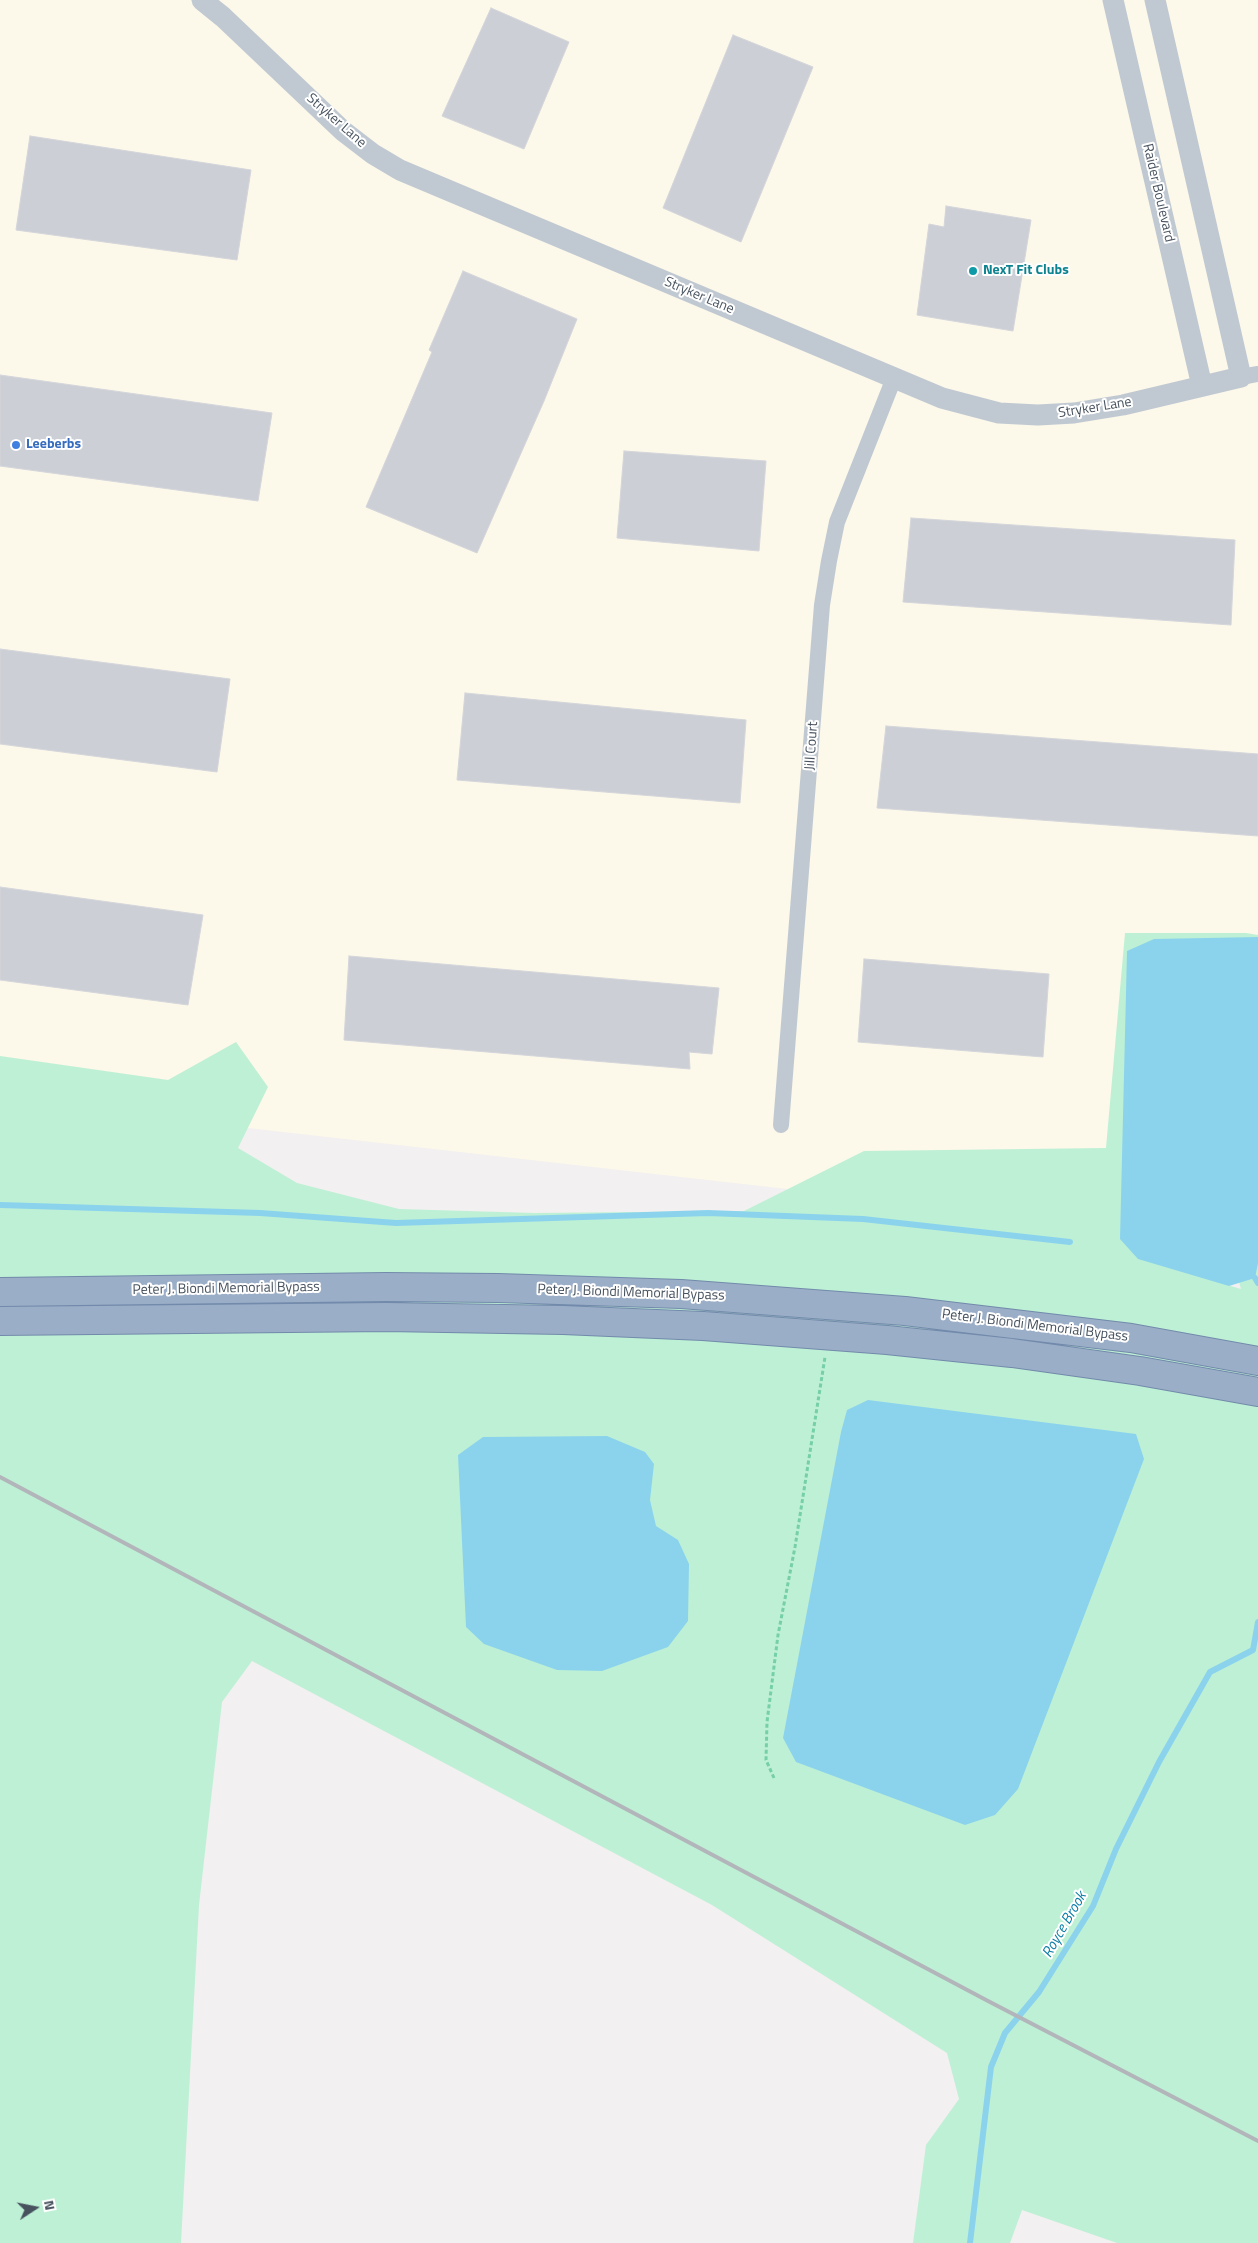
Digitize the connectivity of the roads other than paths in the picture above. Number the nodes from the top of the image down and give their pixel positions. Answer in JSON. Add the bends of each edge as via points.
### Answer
{"nodes":[{"id":1,"x":202,"y":0,"type":"edge"},
{"id":2,"x":1113,"y":0,"type":"edge"},
{"id":3,"x":1155,"y":0,"type":"edge"},
{"id":4,"x":1250,"y":376,"type":"edge"},
{"id":5,"x":894,"y":378,"type":"junction"},
{"id":6,"x":1202,"y":386,"type":"junction"},
{"id":7,"x":781,"y":1126,"type":"dead end"},
{"id":8,"x":0,"y":1292,"type":"edge"},
{"id":9,"x":0,"y":1321,"type":"edge"},
{"id":10,"x":1258,"y":1361,"type":"edge"},
{"id":11,"x":1258,"y":1392,"type":"edge"}],
"edges":[{"from":1,"to":5,"type":"street","name":"Stryker Lane","via":[[343,131],[395,168]]},
{"from":2,"to":6,"type":"street","name":"Raider Boulevard"},
{"from":3,"to":4,"type":"street"},
{"from":4,"to":6,"type":"street","name":"Stryker Lane"},
{"from":5,"to":6,"type":"street","name":"Stryker Lane","via":[[964,405],[999,413],[1038,416],[1123,405]]},
{"from":5,"to":7,"type":"street","name":"Jill Court","via":[[837,522],[822,605]]},
{"from":8,"to":10,"type":"highway","name":"Peter J. Biondi Memorial Bypass","via":[[395,1287],[681,1294],[905,1311],[1131,1338]]},
{"from":9,"to":11,"type":"highway","name":"Peter J. Biondi Memorial Bypass","via":[[377,1317],[703,1326],[1012,1353]]}]}
